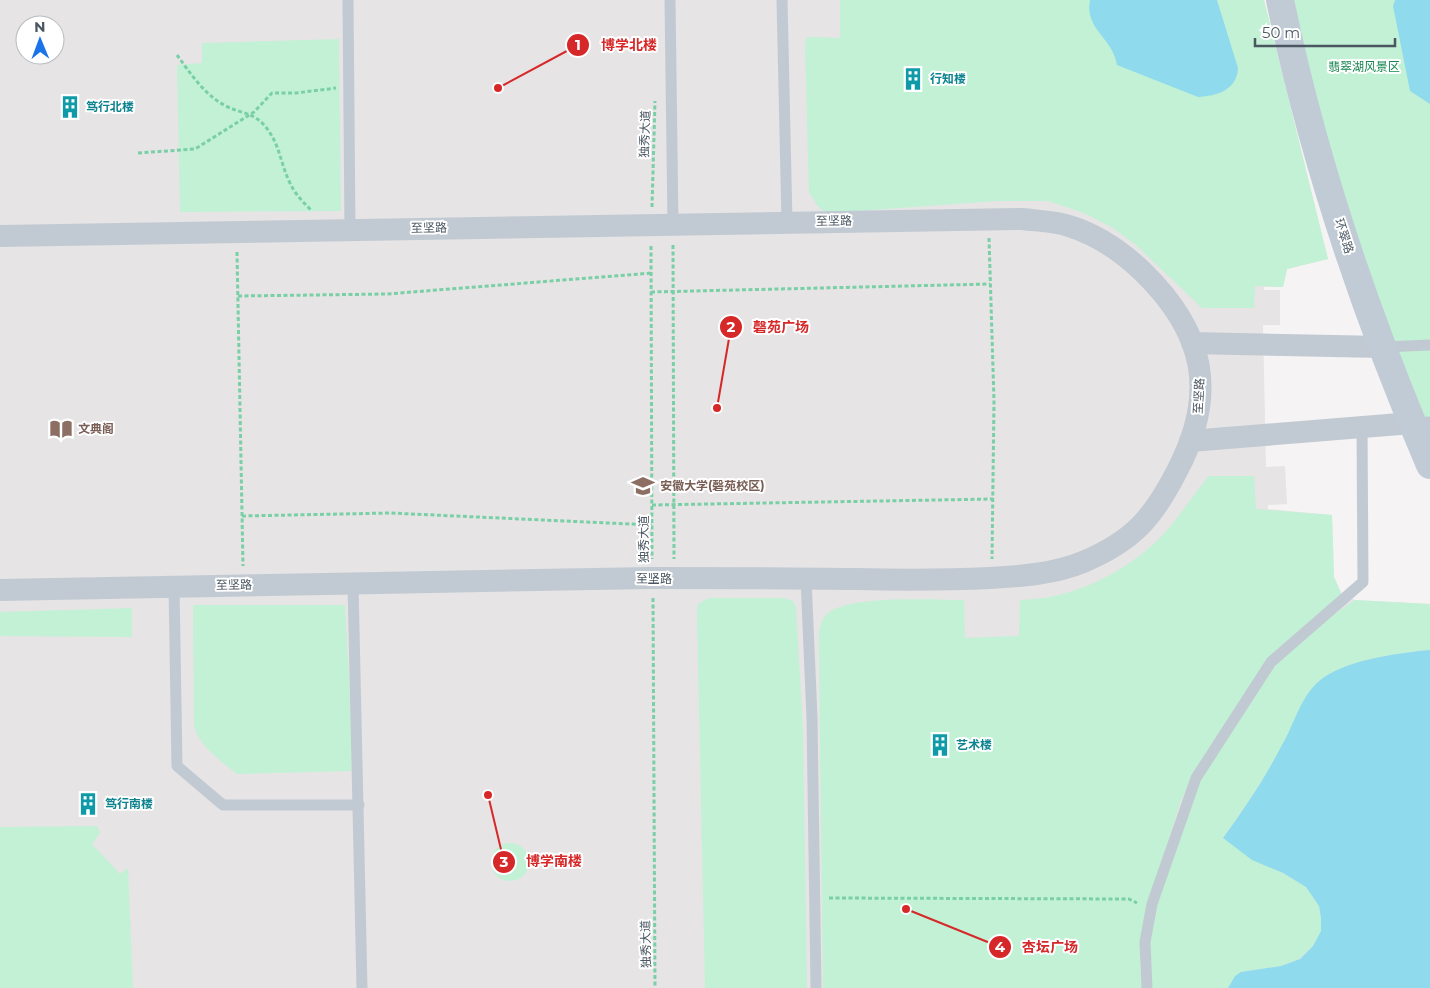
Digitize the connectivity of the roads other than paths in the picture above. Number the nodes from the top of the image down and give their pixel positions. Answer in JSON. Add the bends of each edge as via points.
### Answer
{"nodes":[{"id":1,"x":348,"y":0,"type":"edge"},
{"id":2,"x":670,"y":0,"type":"edge"},
{"id":3,"x":782,"y":0,"type":"edge"},
{"id":4,"x":1280,"y":0,"type":"edge"},
{"id":5,"x":787,"y":222,"type":"junction"},
{"id":6,"x":673,"y":224,"type":"junction"},
{"id":7,"x":350,"y":230,"type":"junction"},
{"id":8,"x":0,"y":236,"type":"edge"},
{"id":9,"x":1192,"y":343,"type":"junction"},
{"id":10,"x":1430,"y":345,"type":"edge"},
{"id":11,"x":1383,"y":347,"type":"junction"},
{"id":12,"x":1421,"y":422,"type":"edge"},
{"id":13,"x":1362,"y":427,"type":"junction"},
{"id":14,"x":1190,"y":441,"type":"junction"},
{"id":15,"x":1430,"y":465,"type":"edge"},
{"id":16,"x":806,"y":578,"type":"junction"},
{"id":17,"x":353,"y":584,"type":"junction"},
{"id":18,"x":174,"y":586,"type":"junction"},
{"id":19,"x":0,"y":590,"type":"edge"},
{"id":20,"x":359,"y":804,"type":"junction"},
{"id":21,"x":362,"y":988,"type":"edge"},
{"id":22,"x":816,"y":988,"type":"edge"},
{"id":23,"x":1147,"y":988,"type":"edge"}],
"edges":[{"from":1,"to":7,"type":"lane"},
{"from":2,"to":6,"type":"lane"},
{"from":3,"to":5,"type":"lane"},
{"from":4,"to":11,"type":"street","name":"环翠路","via":[[1322,163]]},
{"from":5,"to":6,"type":"street","name":"至坚路"},
{"from":5,"to":9,"type":"street","name":"至坚路","via":[[1022,219],[1065,224],[1102,240],[1158,286],[1181,316]]},
{"from":6,"to":7,"type":"street","name":"至坚路"},
{"from":7,"to":8,"type":"street","name":"至坚路"},
{"from":9,"to":11,"type":"street"},
{"from":9,"to":14,"type":"street","name":"至坚路","via":[[1198,359],[1201,398]]},
{"from":10,"to":11,"type":"lane"},
{"from":11,"to":12,"type":"street","name":"环翠路"},
{"from":12,"to":13,"type":"street"},
{"from":12,"to":15,"type":"street","name":"环翠路"},
{"from":13,"to":14,"type":"street"},
{"from":13,"to":23,"type":"lane","via":[[1363,582],[1270,662],[1196,778],[1150,910],[1145,942]]},
{"from":14,"to":16,"type":"street","name":"至坚路","via":[[1160,504],[1143,525],[1121,543],[1081,563],[1039,575],[913,580]]},
{"from":16,"to":17,"type":"street","name":"至坚路"},
{"from":16,"to":22,"type":"lane"},
{"from":17,"to":18,"type":"street","name":"至坚路"},
{"from":17,"to":20,"type":"lane"},
{"from":18,"to":19,"type":"street","name":"至坚路"},
{"from":18,"to":20,"type":"lane","via":[[177,766],[223,805]]},
{"from":20,"to":21,"type":"lane"}]}
